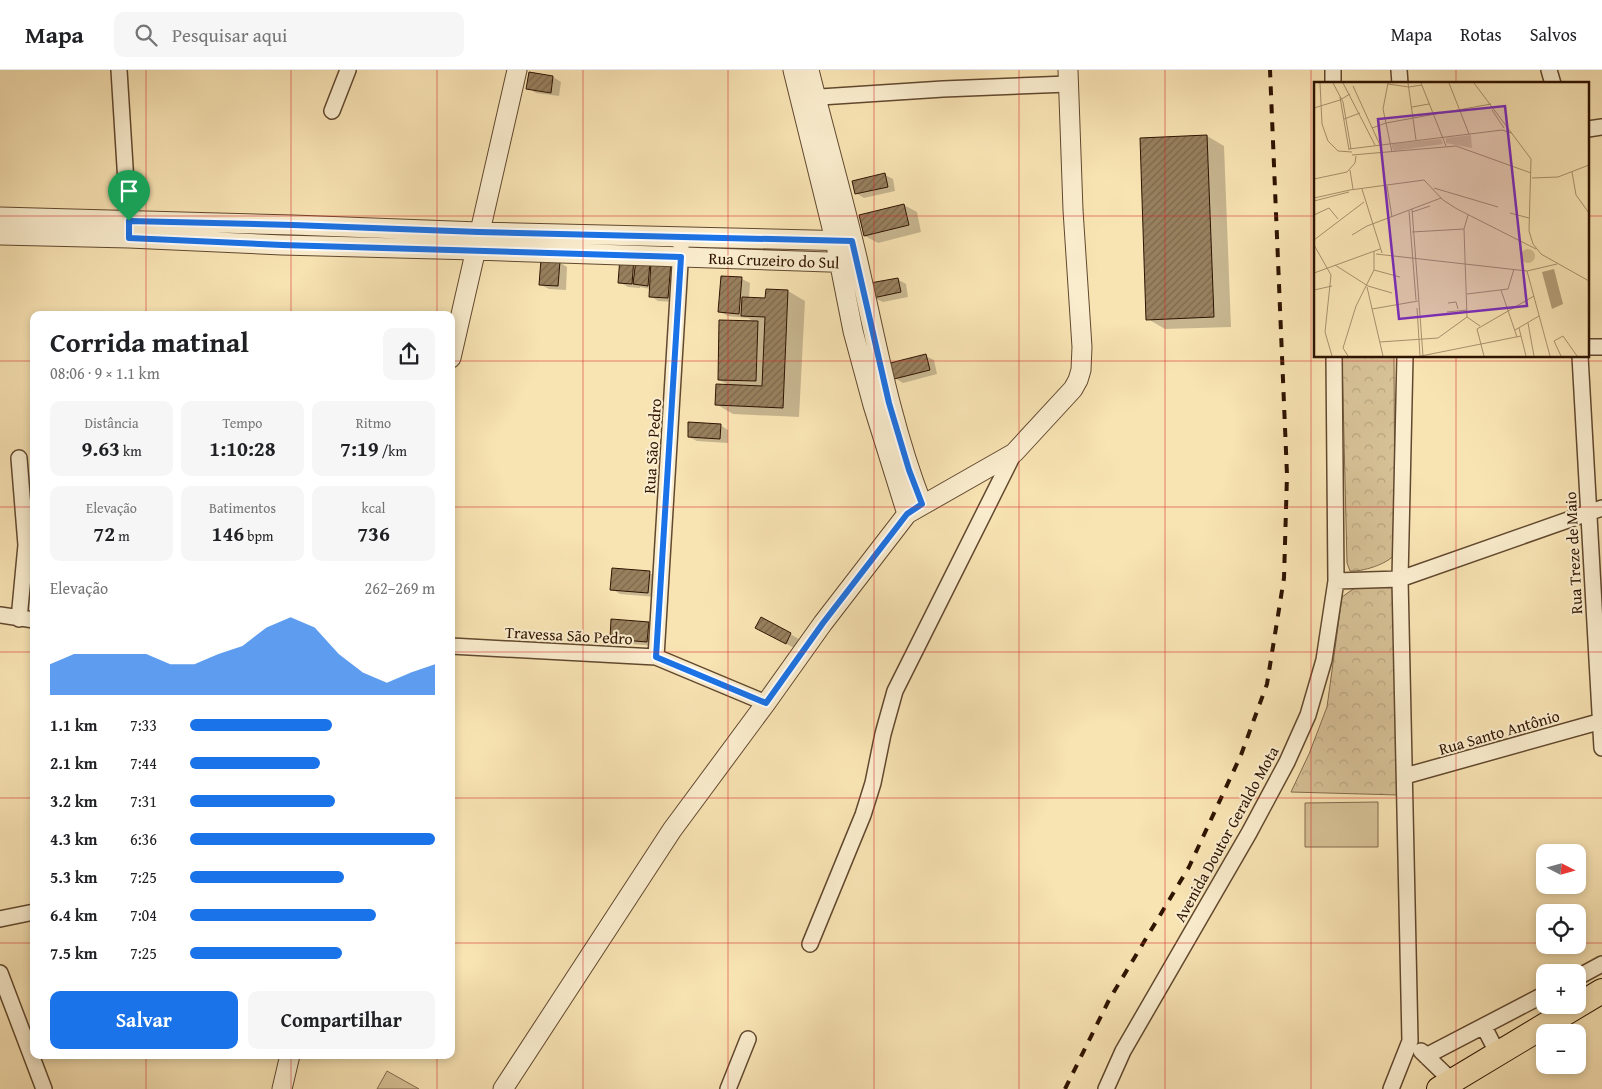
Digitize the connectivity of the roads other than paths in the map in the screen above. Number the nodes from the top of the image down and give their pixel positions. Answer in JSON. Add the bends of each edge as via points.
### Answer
{"nodes":[{"id":1,"x":119,"y":70,"type":"edge"},
{"id":2,"x":348,"y":70,"type":"edge"},
{"id":3,"x":517,"y":70,"type":"edge"},
{"id":4,"x":792,"y":70,"type":"edge"},
{"id":5,"x":809,"y":70,"type":"edge"},
{"id":6,"x":1068,"y":77,"type":"edge"},
{"id":7,"x":808,"y":98,"type":"junction"},
{"id":8,"x":332,"y":111,"type":"dead end"},
{"id":9,"x":2,"y":226,"type":"edge"},
{"id":10,"x":312,"y":226,"type":"junction"},
{"id":11,"x":129,"y":229,"type":"junction"},
{"id":12,"x":682,"y":236,"type":"junction"},
{"id":13,"x":843,"y":240,"type":"junction"},
{"id":14,"x":477,"y":241,"type":"junction"},
{"id":15,"x":310,"y":245,"type":"junction"},
{"id":16,"x":681,"y":257,"type":"junction"},
{"id":17,"x":849,"y":263,"type":"junction"},
{"id":18,"x":455,"y":340,"type":"edge"},
{"id":19,"x":1334,"y":358,"type":"edge"},
{"id":20,"x":1405,"y":358,"type":"edge"},
{"id":21,"x":1580,"y":358,"type":"edge"},
{"id":22,"x":1014,"y":453,"type":"junction"},
{"id":23,"x":19,"y":458,"type":"dead end"},
{"id":24,"x":914,"y":509,"type":"junction"},
{"id":25,"x":1595,"y":510,"type":"edge"},
{"id":26,"x":30,"y":545,"type":"edge"},
{"id":27,"x":1400,"y":579,"type":"junction"},
{"id":28,"x":1336,"y":581,"type":"junction"},
{"id":29,"x":0,"y":615,"type":"edge"},
{"id":30,"x":26,"y":619,"type":"edge"},
{"id":31,"x":455,"y":646,"type":"edge"},
{"id":32,"x":656,"y":657,"type":"junction"},
{"id":33,"x":766,"y":703,"type":"junction"},
{"id":34,"x":1601,"y":721,"type":"edge"},
{"id":35,"x":1602,"y":748,"type":"edge"},
{"id":36,"x":1405,"y":776,"type":"junction"},
{"id":37,"x":30,"y":913,"type":"edge"},
{"id":38,"x":0,"y":919,"type":"edge"},
{"id":39,"x":810,"y":944,"type":"dead end"},
{"id":40,"x":1602,"y":964,"type":"edge"},
{"id":41,"x":1586,"y":973,"type":"edge"},
{"id":42,"x":0,"y":974,"type":"edge"},
{"id":43,"x":1602,"y":991,"type":"edge"},
{"id":44,"x":1536,"y":999,"type":"edge"},
{"id":45,"x":1484,"y":1027,"type":"junction"},
{"id":46,"x":748,"y":1039,"type":"dead end"},
{"id":47,"x":1410,"y":1041,"type":"junction"},
{"id":48,"x":30,"y":1052,"type":"edge"},
{"id":49,"x":1498,"y":1054,"type":"junction"},
{"id":50,"x":1426,"y":1056,"type":"junction"},
{"id":51,"x":33,"y":1059,"type":"edge"},
{"id":52,"x":289,"y":1059,"type":"edge"},
{"id":53,"x":1446,"y":1085,"type":"edge"},
{"id":54,"x":507,"y":1086,"type":"edge"},
{"id":55,"x":44,"y":1089,"type":"edge"},
{"id":56,"x":282,"y":1089,"type":"edge"},
{"id":57,"x":728,"y":1089,"type":"edge"},
{"id":58,"x":1106,"y":1089,"type":"edge"},
{"id":59,"x":1391,"y":1089,"type":"edge"}],
"edges":[{"from":1,"to":11,"type":"street"},
{"from":2,"to":8,"type":"street"},
{"from":3,"to":14,"type":"street"},
{"from":4,"to":7,"type":"street"},
{"from":5,"to":7,"type":"street"},
{"from":6,"to":7,"type":"street"},
{"from":6,"to":22,"type":"street","via":[[1081,370],[1073,389]]},
{"from":7,"to":13,"type":"street"},
{"from":9,"to":11,"type":"street","name":"Rua Cruzeiro do Sul"},
{"from":10,"to":11,"type":"street","name":"Rua Cruzeiro do Sul"},
{"from":10,"to":14,"type":"street","name":"Rua Cruzeiro do Sul"},
{"from":10,"to":15,"type":"street"},
{"from":11,"to":15,"type":"street","name":"Rua Cruzeiro do Sul"},
{"from":12,"to":13,"type":"street","name":"Rua Cruzeiro do Sul"},
{"from":12,"to":14,"type":"street","name":"Rua Cruzeiro do Sul"},
{"from":12,"to":16,"type":"street","name":"Rua São Pedro"},
{"from":13,"to":17,"type":"street"},
{"from":14,"to":15,"type":"street","name":"Rua Cruzeiro do Sul"},
{"from":14,"to":16,"type":"street","name":"Rua Cruzeiro do Sul"},
{"from":14,"to":18,"type":"street"},
{"from":16,"to":17,"type":"street","name":"Rua Cruzeiro do Sul"},
{"from":16,"to":32,"type":"street","name":"Rua São Pedro"},
{"from":17,"to":24,"type":"street","via":[[853,331],[873,405]]},
{"from":19,"to":28,"type":"street","name":"Avenida Doutor Geraldo Mota"},
{"from":20,"to":27,"type":"street"},
{"from":21,"to":25,"type":"street","name":"Rua Treze de Maio"},
{"from":22,"to":24,"type":"street"},
{"from":22,"to":39,"type":"street","via":[[895,691],[863,815]]},
{"from":23,"to":26,"type":"street"},
{"from":24,"to":33,"type":"street","via":[[823,623]]},
{"from":25,"to":27,"type":"street"},
{"from":25,"to":34,"type":"street","name":"Rua Treze de Maio"},
{"from":26,"to":30,"type":"street"},
{"from":27,"to":28,"type":"street"},
{"from":27,"to":36,"type":"street"},
{"from":28,"to":58,"type":"street","name":"Avenida Doutor Geraldo Mota","via":[[1324,660],[1308,715],[1287,762],[1123,1051]]},
{"from":29,"to":30,"type":"street"},
{"from":31,"to":32,"type":"street","name":"Travessa São Pedro"},
{"from":32,"to":33,"type":"street","name":"Travessa São Pedro"},
{"from":33,"to":54,"type":"street","via":[[672,830]]},
{"from":34,"to":35,"type":"street","name":"Rua Treze de Maio"},
{"from":34,"to":36,"type":"street","name":"Rua Santo Antônio"},
{"from":36,"to":47,"type":"street"},
{"from":37,"to":38,"type":"street"},
{"from":40,"to":41,"type":"street"},
{"from":42,"to":48,"type":"street"},
{"from":43,"to":49,"type":"main road"},
{"from":44,"to":45,"type":"street"},
{"from":45,"to":49,"type":"street"},
{"from":45,"to":50,"type":"street"},
{"from":46,"to":57,"type":"street"},
{"from":47,"to":50,"type":"street"},
{"from":47,"to":59,"type":"street"},
{"from":49,"to":53,"type":"main road"},
{"from":50,"to":53,"type":"street"},
{"from":51,"to":55,"type":"street"},
{"from":52,"to":56,"type":"street"}]}
